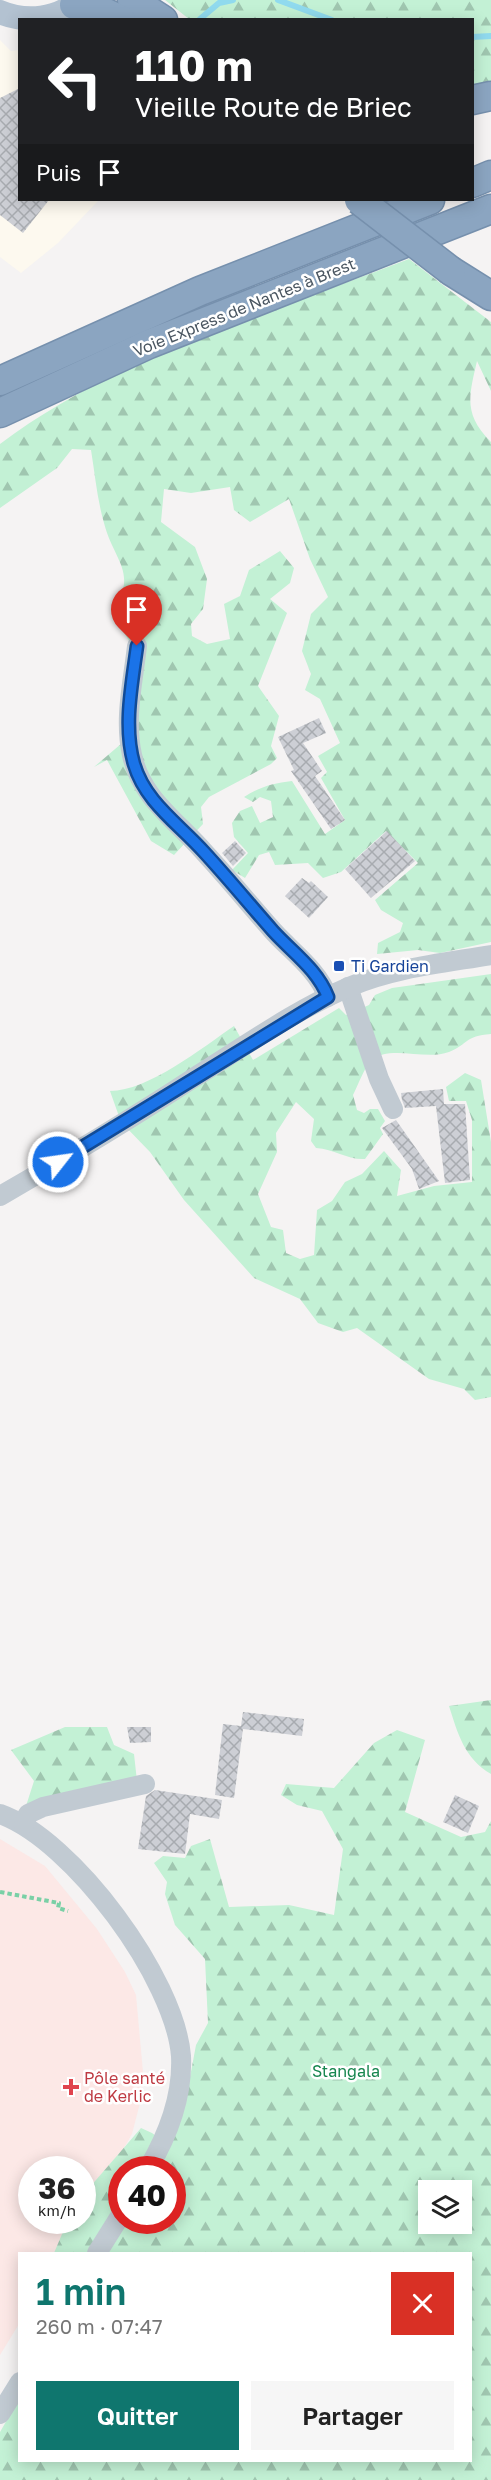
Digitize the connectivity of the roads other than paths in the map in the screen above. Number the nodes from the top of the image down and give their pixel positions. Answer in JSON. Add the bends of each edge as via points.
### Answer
{"nodes":[{"id":1,"x":132,"y":0,"type":"edge"},
{"id":2,"x":77,"y":2,"type":"edge"},
{"id":3,"x":0,"y":12,"type":"edge"},
{"id":4,"x":30,"y":18,"type":"edge"},
{"id":5,"x":39,"y":18,"type":"edge"},
{"id":6,"x":117,"y":18,"type":"edge"},
{"id":7,"x":160,"y":18,"type":"edge"},
{"id":8,"x":491,"y":96,"type":"edge"},
{"id":9,"x":474,"y":100,"type":"edge"},
{"id":10,"x":491,"y":176,"type":"edge"},
{"id":11,"x":474,"y":182,"type":"edge"},
{"id":12,"x":360,"y":201,"type":"edge"},
{"id":13,"x":427,"y":201,"type":"edge"},
{"id":14,"x":491,"y":208,"type":"edge"},
{"id":15,"x":491,"y":296,"type":"edge"},
{"id":16,"x":0,"y":381,"type":"edge"},
{"id":17,"x":0,"y":413,"type":"edge"},
{"id":18,"x":137,"y":646,"type":"dead end"},
{"id":19,"x":491,"y":955,"type":"edge"},
{"id":20,"x":348,"y":987,"type":"junction"},
{"id":21,"x":328,"y":997,"type":"junction"},
{"id":22,"x":393,"y":1109,"type":"dead end"},
{"id":23,"x":0,"y":1196,"type":"edge"},
{"id":24,"x":145,"y":1784,"type":"dead end"},
{"id":25,"x":0,"y":1814,"type":"edge"},
{"id":26,"x":24,"y":1825,"type":"junction"},
{"id":27,"x":154,"y":2156,"type":"edge"},
{"id":28,"x":109,"y":2234,"type":"edge"},
{"id":29,"x":98,"y":2252,"type":"edge"},
{"id":30,"x":18,"y":2385,"type":"edge"},
{"id":31,"x":0,"y":2414,"type":"edge"}],
"edges":[{"from":1,"to":7,"type":"highway"},
{"from":2,"to":5,"type":"main road","via":[[62,12]]},
{"from":2,"to":6,"type":"highway"},
{"from":3,"to":4,"type":"main road"},
{"from":8,"to":9,"type":"highway"},
{"from":10,"to":11,"type":"highway"},
{"from":12,"to":15,"type":"highway","bridge":true,"via":[[451,271]]},
{"from":13,"to":16,"type":"highway","name":"Voie Express de Nantes à Brest","via":[[200,291]]},
{"from":14,"to":17,"type":"highway","name":"Voie Express de Nantes à Brest","via":[[149,344]]},
{"from":18,"to":21,"type":"street","via":[[129,709],[135,766],[142,782],[177,827],[304,962],[323,984]]},
{"from":19,"to":20,"type":"street","via":[[392,973]]},
{"from":20,"to":21,"type":"street"},
{"from":20,"to":22,"type":"street"},
{"from":21,"to":23,"type":"street"},
{"from":24,"to":26,"type":"street","via":[[43,1807],[28,1814]]},
{"from":25,"to":26,"type":"street"},
{"from":26,"to":27,"type":"street","via":[[59,1853],[109,1909],[146,1962],[168,2005],[179,2045],[179,2090],[169,2127]]},
{"from":28,"to":29,"type":"street"},
{"from":30,"to":31,"type":"street"}]}
